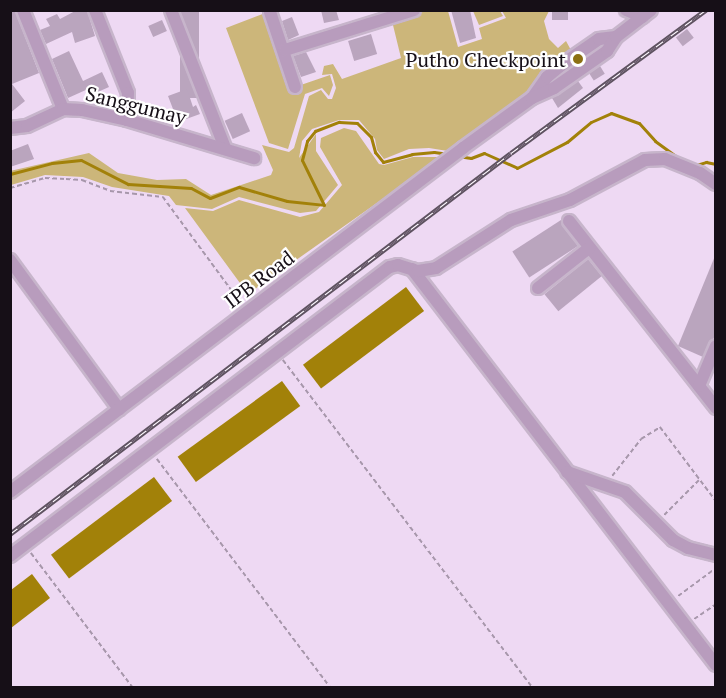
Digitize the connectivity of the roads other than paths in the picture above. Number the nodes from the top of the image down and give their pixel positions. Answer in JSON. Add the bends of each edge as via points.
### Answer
{"nodes":[{"id":1,"x":23,"y":10,"type":"edge"},
{"id":2,"x":95,"y":10,"type":"edge"},
{"id":3,"x":171,"y":10,"type":"edge"},
{"id":4,"x":414,"y":10,"type":"edge"},
{"id":5,"x":626,"y":10,"type":"edge"},
{"id":6,"x":270,"y":12,"type":"dead end"},
{"id":7,"x":647,"y":14,"type":"edge"},
{"id":8,"x":285,"y":50,"type":"junction"},
{"id":9,"x":295,"y":87,"type":"dead end"},
{"id":10,"x":63,"y":109,"type":"junction"},
{"id":11,"x":127,"y":120,"type":"junction"},
{"id":12,"x":10,"y":128,"type":"edge"},
{"id":13,"x":225,"y":148,"type":"junction"},
{"id":14,"x":254,"y":158,"type":"dead end"},
{"id":15,"x":716,"y":184,"type":"edge"},
{"id":16,"x":569,"y":221,"type":"dead end"},
{"id":17,"x":590,"y":248,"type":"junction"},
{"id":18,"x":10,"y":260,"type":"edge"},
{"id":19,"x":412,"y":269,"type":"junction"},
{"id":20,"x":538,"y":288,"type":"dead end"},
{"id":21,"x":716,"y":346,"type":"edge"},
{"id":22,"x":699,"y":386,"type":"junction"},
{"id":23,"x":716,"y":408,"type":"edge"},
{"id":24,"x":119,"y":409,"type":"junction"},
{"id":25,"x":566,"y":472,"type":"junction"},
{"id":26,"x":10,"y":492,"type":"edge"},
{"id":27,"x":716,"y":555,"type":"edge"},
{"id":28,"x":10,"y":556,"type":"edge"},
{"id":29,"x":716,"y":665,"type":"edge"}],
"edges":[{"from":1,"to":10,"type":"street"},
{"from":2,"to":11,"type":"street","via":[[128,93]]},
{"from":3,"to":13,"type":"street"},
{"from":4,"to":8,"type":"street"},
{"from":5,"to":7,"type":"street"},
{"from":6,"to":8,"type":"street"},
{"from":7,"to":24,"type":"street","name":"IPB Road","via":[[616,37],[599,39],[560,66],[532,98]]},
{"from":8,"to":9,"type":"street"},
{"from":10,"to":11,"type":"street","name":"Sanggumay"},
{"from":10,"to":12,"type":"street","name":"Sanggumay","via":[[27,126]]},
{"from":11,"to":13,"type":"street","name":"Sanggumay"},
{"from":13,"to":14,"type":"street","name":"Sanggumay"},
{"from":15,"to":19,"type":"street","via":[[665,159],[645,160],[570,200],[511,220],[436,268]]},
{"from":16,"to":17,"type":"street"},
{"from":17,"to":20,"type":"street"},
{"from":17,"to":22,"type":"street"},
{"from":18,"to":24,"type":"street"},
{"from":19,"to":25,"type":"street"},
{"from":19,"to":28,"type":"street","via":[[390,267]]},
{"from":21,"to":22,"type":"street"},
{"from":22,"to":23,"type":"street"},
{"from":24,"to":26,"type":"street","name":"IPB Road"},
{"from":25,"to":27,"type":"street","via":[[633,498],[681,544]]},
{"from":25,"to":29,"type":"street"}]}
